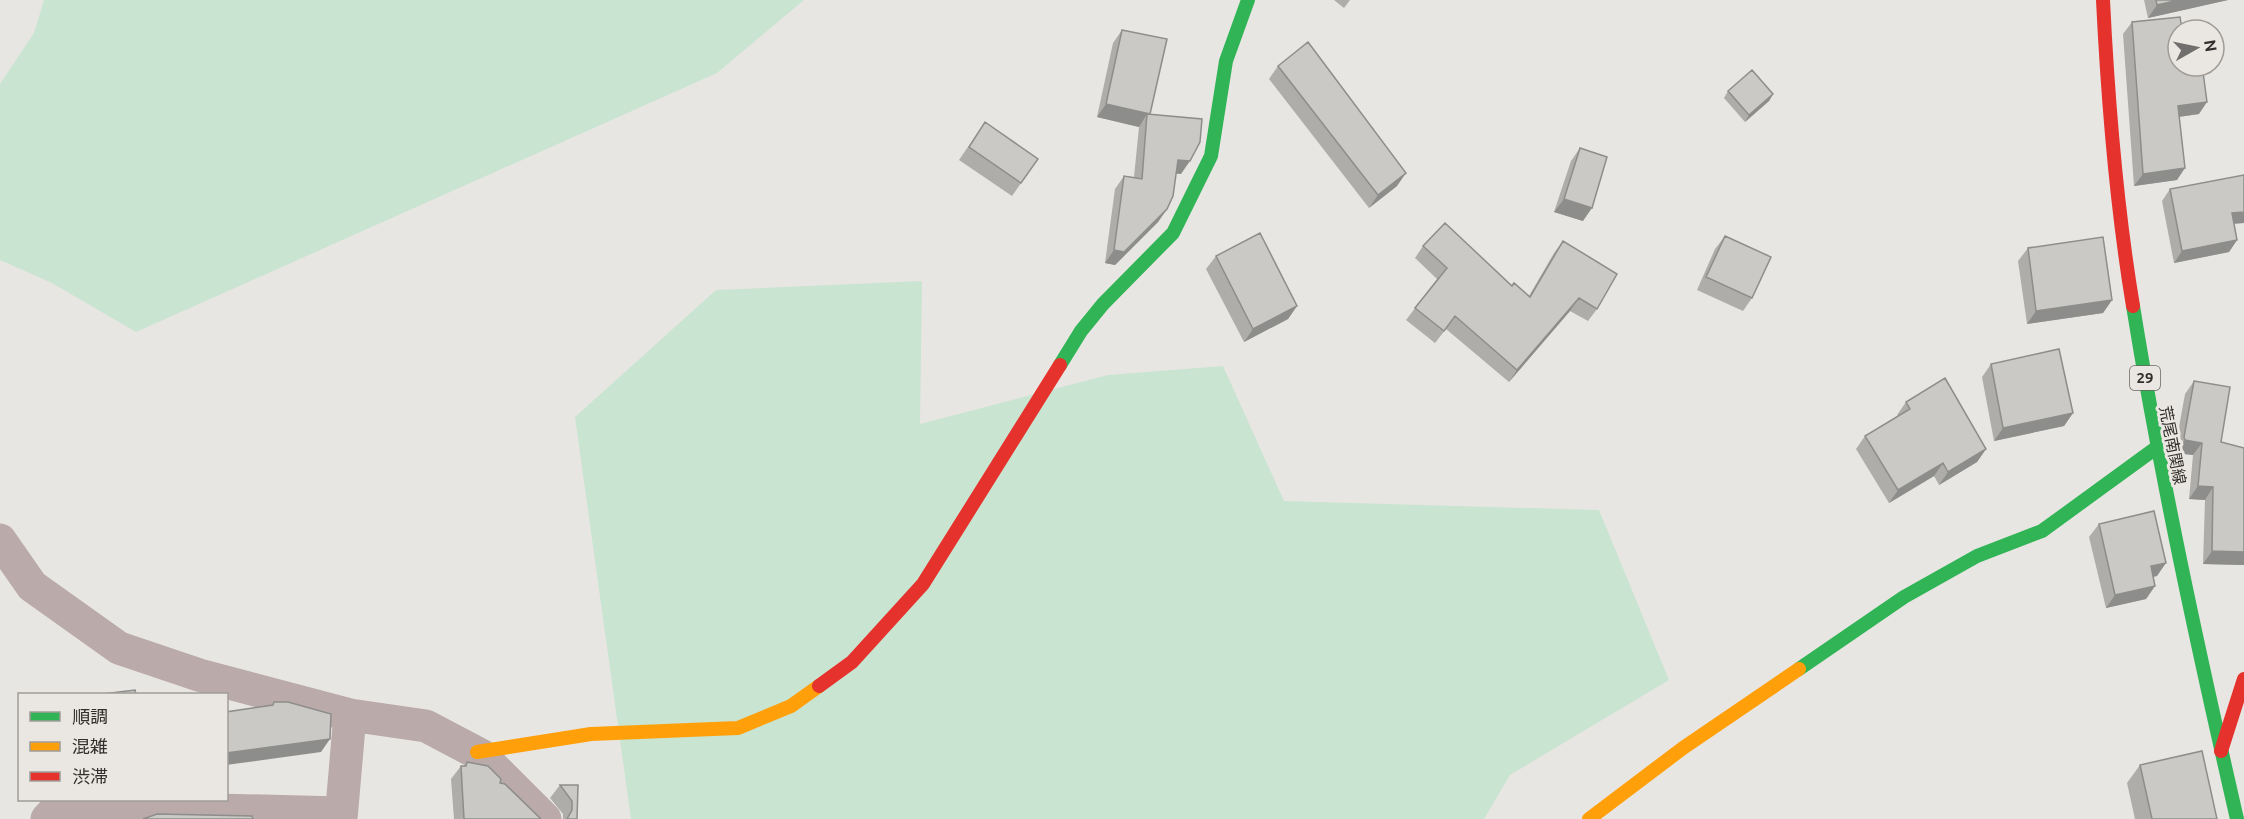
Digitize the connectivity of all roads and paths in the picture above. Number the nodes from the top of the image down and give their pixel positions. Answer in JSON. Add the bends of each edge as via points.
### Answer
{"nodes":[{"id":1,"x":1248,"y":0,"type":"edge"},
{"id":2,"x":2103,"y":0,"type":"edge"},
{"id":3,"x":2156,"y":448,"type":"junction"},
{"id":4,"x":0,"y":540,"type":"edge"},
{"id":5,"x":2244,"y":679,"type":"edge"},
{"id":6,"x":350,"y":716,"type":"junction"},
{"id":7,"x":2221,"y":751,"type":"junction"},
{"id":8,"x":477,"y":752,"type":"junction"},
{"id":9,"x":341,"y":816,"type":"edge"},
{"id":10,"x":47,"y":819,"type":"edge"},
{"id":11,"x":545,"y":819,"type":"edge"},
{"id":12,"x":1589,"y":819,"type":"edge"},
{"id":13,"x":2237,"y":819,"type":"edge"}],
"edges":[{"from":1,"to":8,"type":"street","via":[[1226,61],[1210,156],[1173,233],[1081,332],[923,584],[852,663],[791,706],[738,728],[591,734]]},
{"from":2,"to":3,"type":"street","name":"荒尾南関線","number":"29","via":[[2109,126],[2120,230]]},
{"from":3,"to":7,"type":"street","name":"荒尾南関線","number":"29"},
{"from":3,"to":12,"type":"street","via":[[2042,531],[1977,556],[1904,597],[1683,748]]},
{"from":4,"to":6,"type":"street","via":[[32,586],[119,648],[199,675]]},
{"from":5,"to":7,"type":"street"},
{"from":6,"to":8,"type":"street","via":[[426,726]]},
{"from":6,"to":9,"type":"street"},
{"from":7,"to":13,"type":"street","name":"荒尾南関線","number":"29"},
{"from":8,"to":11,"type":"street"},
{"from":9,"to":10,"type":"street","via":[[59,806]]}]}
